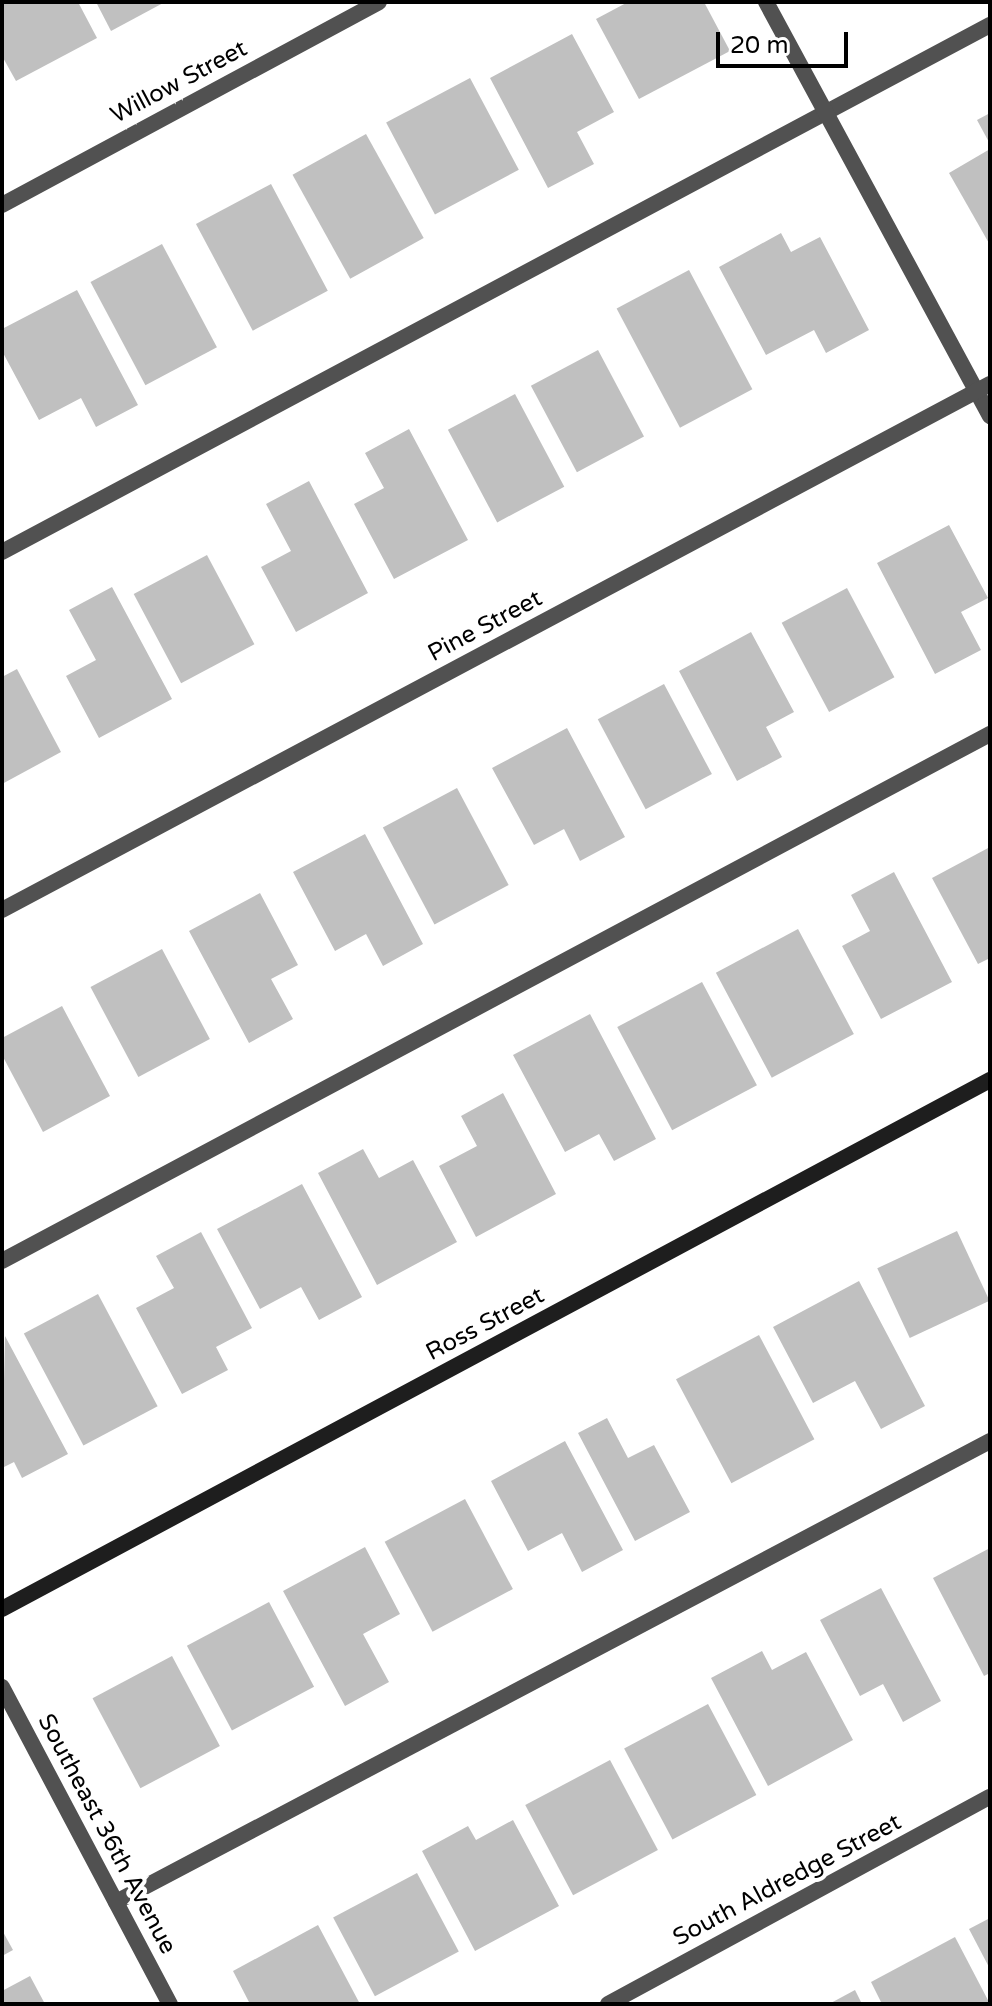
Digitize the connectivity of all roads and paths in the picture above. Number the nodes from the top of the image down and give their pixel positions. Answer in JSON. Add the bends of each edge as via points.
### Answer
{"nodes":[{"id":1,"x":379,"y":2,"type":"edge"},
{"id":2,"x":766,"y":2,"type":"edge"},
{"id":3,"x":990,"y":25,"type":"edge"},
{"id":4,"x":824,"y":113,"type":"junction"},
{"id":5,"x":2,"y":205,"type":"edge"},
{"id":6,"x":983,"y":388,"type":"edge"},
{"id":7,"x":990,"y":416,"type":"edge"},
{"id":8,"x":2,"y":552,"type":"edge"},
{"id":9,"x":990,"y":734,"type":"edge"},
{"id":10,"x":2,"y":910,"type":"edge"},
{"id":11,"x":990,"y":1080,"type":"edge"},
{"id":12,"x":2,"y":1261,"type":"edge"},
{"id":13,"x":990,"y":1441,"type":"edge"},
{"id":14,"x":2,"y":1609,"type":"edge"},
{"id":15,"x":2,"y":1687,"type":"edge"},
{"id":16,"x":990,"y":1797,"type":"edge"},
{"id":17,"x":116,"y":1902,"type":"junction"},
{"id":18,"x":170,"y":2004,"type":"edge"},
{"id":19,"x":608,"y":2004,"type":"edge"}],
"edges":[{"from":1,"to":5,"type":"street","name":"Willow Street"},
{"from":2,"to":4,"type":"street"},
{"from":3,"to":4,"type":"street"},
{"from":4,"to":6,"type":"street"},
{"from":4,"to":8,"type":"street"},
{"from":6,"to":7,"type":"street"},
{"from":6,"to":10,"type":"street","name":"Pine Street"},
{"from":9,"to":12,"type":"street"},
{"from":11,"to":14,"type":"street","name":"Ross Street"},
{"from":13,"to":17,"type":"street"},
{"from":15,"to":17,"type":"street","name":"Southeast 36th Avenue"},
{"from":16,"to":19,"type":"street","name":"South Aldredge Street"},
{"from":17,"to":18,"type":"street","name":"Southeast 36th Avenue"}]}
